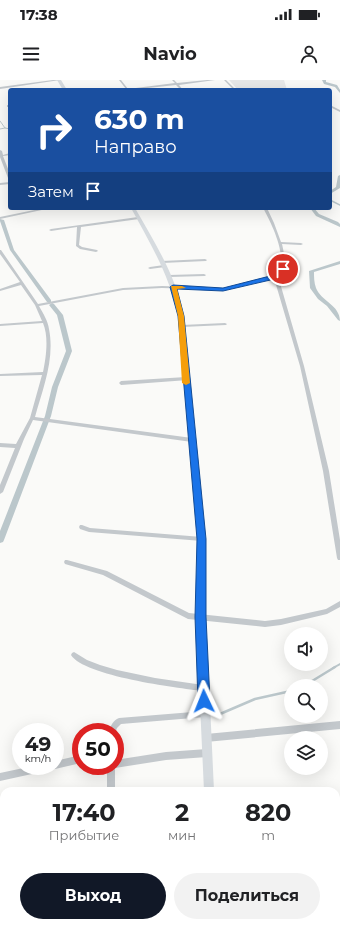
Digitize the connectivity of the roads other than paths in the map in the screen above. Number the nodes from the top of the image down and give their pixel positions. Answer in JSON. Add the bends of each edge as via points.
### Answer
{"nodes":[{"id":1,"x":59,"y":80,"type":"edge"},
{"id":2,"x":173,"y":80,"type":"edge"},
{"id":3,"x":214,"y":80,"type":"edge"},
{"id":4,"x":227,"y":80,"type":"edge"},
{"id":5,"x":176,"y":84,"type":"junction"},
{"id":6,"x":0,"y":88,"type":"edge"},
{"id":7,"x":143,"y":88,"type":"edge"},
{"id":8,"x":180,"y":88,"type":"edge"},
{"id":9,"x":233,"y":88,"type":"edge"},
{"id":10,"x":0,"y":151,"type":"edge"},
{"id":11,"x":1,"y":156,"type":"edge"},
{"id":12,"x":8,"y":173,"type":"edge"},
{"id":13,"x":36,"y":210,"type":"edge"},
{"id":14,"x":136,"y":210,"type":"edge"},
{"id":15,"x":266,"y":210,"type":"edge"},
{"id":16,"x":22,"y":212,"type":"joint"},
{"id":17,"x":0,"y":218,"type":"edge"},
{"id":18,"x":138,"y":218,"type":"junction"},
{"id":19,"x":79,"y":227,"type":"junction"},
{"id":20,"x":51,"y":230,"type":"dead end"},
{"id":21,"x":280,"y":243,"type":"junction"},
{"id":22,"x":301,"y":244,"type":"dead end"},
{"id":23,"x":0,"y":251,"type":"edge"},
{"id":24,"x":96,"y":251,"type":"dead end"},
{"id":25,"x":205,"y":260,"type":"dead end"},
{"id":26,"x":163,"y":264,"type":"junction"},
{"id":27,"x":150,"y":268,"type":"dead end"},
{"id":28,"x":204,"y":275,"type":"dead end"},
{"id":29,"x":169,"y":276,"type":"junction"},
{"id":30,"x":276,"y":276,"type":"junction"},
{"id":31,"x":22,"y":283,"type":"junction"},
{"id":32,"x":173,"y":287,"type":"junction"},
{"id":33,"x":0,"y":290,"type":"edge"},
{"id":34,"x":37,"y":306,"type":"junction"},
{"id":35,"x":44,"y":322,"type":"junction"},
{"id":36,"x":225,"y":324,"type":"dead end"},
{"id":37,"x":0,"y":326,"type":"edge"},
{"id":38,"x":182,"y":326,"type":"junction"},
{"id":39,"x":45,"y":373,"type":"junction"},
{"id":40,"x":0,"y":375,"type":"edge"},
{"id":41,"x":186,"y":379,"type":"junction"},
{"id":42,"x":121,"y":383,"type":"dead end"},
{"id":43,"x":32,"y":418,"type":"junction"},
{"id":44,"x":192,"y":440,"type":"junction"},
{"id":45,"x":0,"y":445,"type":"edge"},
{"id":46,"x":18,"y":446,"type":"junction"},
{"id":47,"x":0,"y":492,"type":"edge"},
{"id":48,"x":82,"y":527,"type":"dead end"},
{"id":49,"x":202,"y":539,"type":"junction"},
{"id":50,"x":340,"y":558,"type":"edge"},
{"id":51,"x":67,"y":562,"type":"dead end"},
{"id":52,"x":340,"y":604,"type":"edge"},
{"id":53,"x":201,"y":617,"type":"junction"},
{"id":54,"x":74,"y":655,"type":"dead end"},
{"id":55,"x":203,"y":688,"type":"junction"},
{"id":56,"x":204,"y":714,"type":"junction"},
{"id":57,"x":117,"y":723,"type":"edge"},
{"id":58,"x":340,"y":725,"type":"edge"},
{"id":59,"x":206,"y":738,"type":"junction"},
{"id":60,"x":207,"y":753,"type":"junction"},
{"id":61,"x":124,"y":763,"type":"edge"},
{"id":62,"x":12,"y":774,"type":"edge"},
{"id":63,"x":112,"y":775,"type":"edge"},
{"id":64,"x":0,"y":777,"type":"edge"},
{"id":65,"x":111,"y":787,"type":"edge"},
{"id":66,"x":209,"y":787,"type":"edge"}],
"edges":[{"from":1,"to":6,"type":"street"},
{"from":2,"to":5,"type":"street"},
{"from":3,"to":5,"type":"street"},
{"from":4,"to":9,"type":"street"},
{"from":5,"to":7,"type":"street"},
{"from":5,"to":8,"type":"street"},
{"from":10,"to":11,"type":"street"},
{"from":11,"to":12,"type":"street"},
{"from":13,"to":16,"type":"street"},
{"from":14,"to":18,"type":"main road"},
{"from":15,"to":21,"type":"street"},
{"from":16,"to":17,"type":"street"},
{"from":18,"to":19,"type":"street"},
{"from":18,"to":26,"type":"main road"},
{"from":19,"to":20,"type":"street"},
{"from":19,"to":24,"type":"street","via":[[77,245]]},
{"from":21,"to":22,"type":"street"},
{"from":21,"to":30,"type":"street","via":[[284,262],[282,272]]},
{"from":23,"to":31,"type":"street"},
{"from":25,"to":26,"type":"street"},
{"from":26,"to":27,"type":"street"},
{"from":26,"to":29,"type":"main road"},
{"from":28,"to":29,"type":"street"},
{"from":29,"to":32,"type":"main road"},
{"from":30,"to":32,"type":"street","via":[[223,290]]},
{"from":30,"to":50,"type":"street","via":[[300,360],[326,471]]},
{"from":31,"to":33,"type":"street"},
{"from":31,"to":34,"type":"street"},
{"from":32,"to":34,"type":"street","via":[[114,290]]},
{"from":32,"to":38,"type":"main road"},
{"from":34,"to":35,"type":"street"},
{"from":35,"to":37,"type":"street"},
{"from":35,"to":39,"type":"street","via":[[49,346]]},
{"from":36,"to":38,"type":"street"},
{"from":38,"to":41,"type":"main road"},
{"from":39,"to":40,"type":"street"},
{"from":39,"to":43,"type":"street"},
{"from":41,"to":42,"type":"street"},
{"from":41,"to":44,"type":"main road"},
{"from":43,"to":44,"type":"street"},
{"from":43,"to":46,"type":"street"},
{"from":44,"to":49,"type":"main road"},
{"from":45,"to":46,"type":"street"},
{"from":46,"to":47,"type":"street"},
{"from":48,"to":49,"type":"street","via":[[89,530]]},
{"from":49,"to":53,"type":"main road"},
{"from":51,"to":53,"type":"street","via":[[105,573],[177,611],[188,616]]},
{"from":52,"to":53,"type":"street","via":[[327,611],[281,622],[256,624]]},
{"from":53,"to":55,"type":"main road"},
{"from":54,"to":55,"type":"street","via":[[84,663],[135,677]]},
{"from":55,"to":56,"type":"main road"},
{"from":56,"to":57,"type":"street"},
{"from":56,"to":59,"type":"main road"},
{"from":58,"to":59,"type":"street"},
{"from":59,"to":60,"type":"main road"},
{"from":60,"to":61,"type":"street"},
{"from":60,"to":66,"type":"main road"},
{"from":62,"to":64,"type":"street"},
{"from":63,"to":65,"type":"street"}]}
